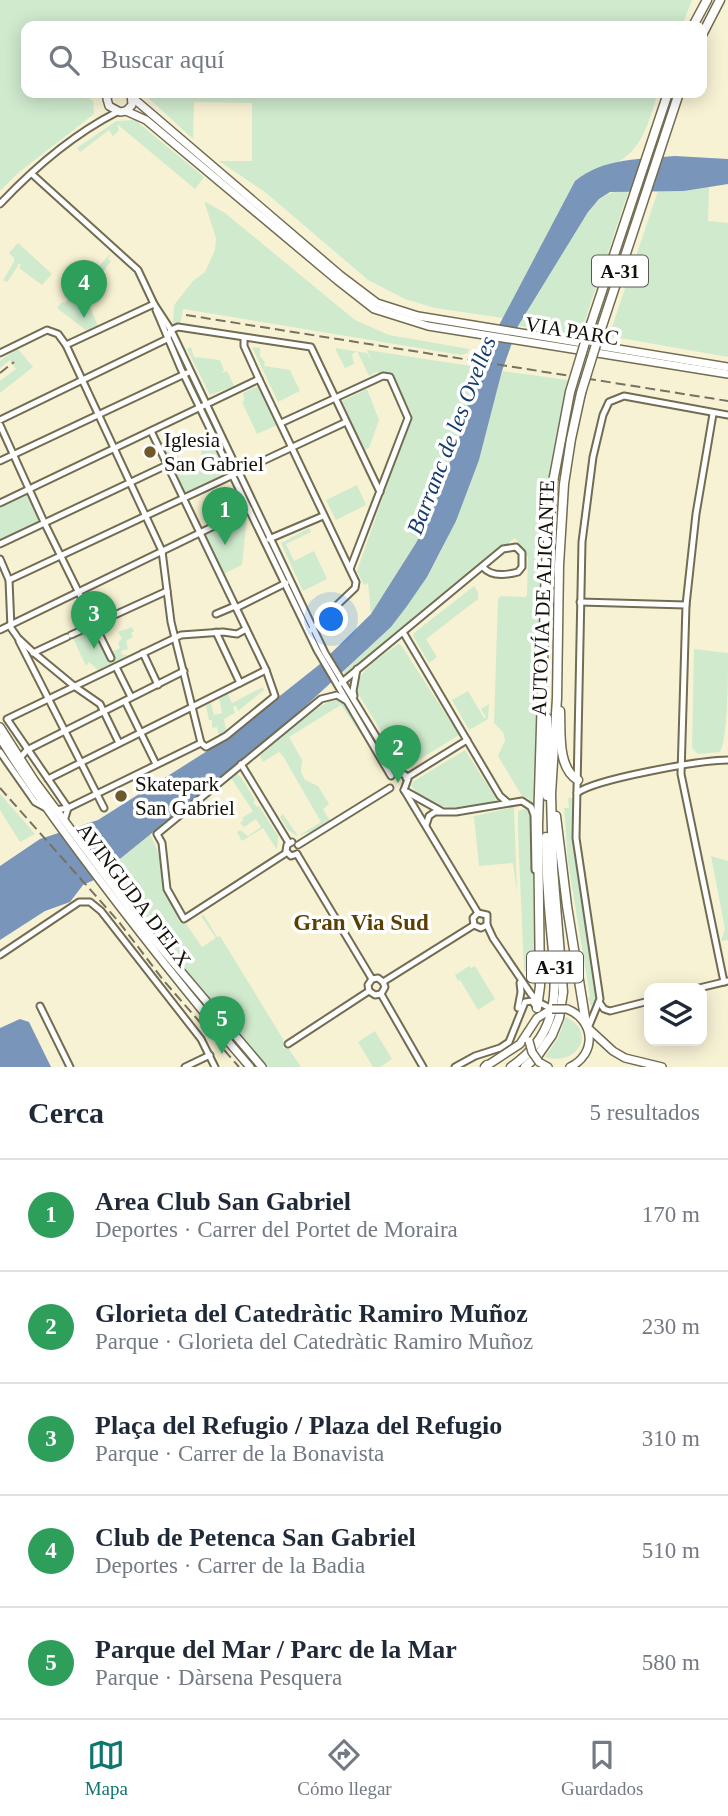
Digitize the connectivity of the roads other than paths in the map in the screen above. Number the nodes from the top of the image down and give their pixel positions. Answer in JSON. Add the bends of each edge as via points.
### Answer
{"nodes":[{"id":1,"x":705,"y":0,"type":"edge"},
{"id":2,"x":720,"y":0,"type":"edge"},
{"id":3,"x":695,"y":21,"type":"edge"},
{"id":4,"x":707,"y":25,"type":"edge"},
{"id":5,"x":108,"y":98,"type":"edge"},
{"id":6,"x":109,"y":98,"type":"edge"},
{"id":7,"x":132,"y":98,"type":"edge"},
{"id":8,"x":135,"y":98,"type":"edge"},
{"id":9,"x":666,"y":98,"type":"edge"},
{"id":10,"x":677,"y":98,"type":"edge"},
{"id":11,"x":126,"y":111,"type":"junction"},
{"id":12,"x":117,"y":112,"type":"junction"},
{"id":13,"x":104,"y":118,"type":"junction"},
{"id":14,"x":211,"y":171,"type":"junction"},
{"id":15,"x":32,"y":174,"type":"junction"},
{"id":16,"x":0,"y":204,"type":"edge"},
{"id":17,"x":155,"y":304,"type":"junction"},
{"id":18,"x":171,"y":330,"type":"junction"},
{"id":19,"x":244,"y":338,"type":"junction"},
{"id":20,"x":167,"y":339,"type":"junction"},
{"id":21,"x":547,"y":340,"type":"junction"},
{"id":22,"x":66,"y":345,"type":"junction"},
{"id":23,"x":1,"y":351,"type":"edge"},
{"id":24,"x":728,"y":367,"type":"edge"},
{"id":25,"x":186,"y":374,"type":"junction"},
{"id":26,"x":728,"y":374,"type":"edge"},
{"id":27,"x":259,"y":379,"type":"junction"},
{"id":28,"x":82,"y":380,"type":"junction"},
{"id":29,"x":201,"y":395,"type":"junction"},
{"id":30,"x":335,"y":398,"type":"junction"},
{"id":31,"x":203,"y":406,"type":"junction"},
{"id":32,"x":97,"y":413,"type":"junction"},
{"id":33,"x":713,"y":414,"type":"junction"},
{"id":34,"x":728,"y":415,"type":"edge"},
{"id":35,"x":0,"y":420,"type":"edge"},
{"id":36,"x":346,"y":422,"type":"junction"},
{"id":37,"x":281,"y":423,"type":"junction"},
{"id":38,"x":0,"y":425,"type":"edge"},
{"id":39,"x":150,"y":431,"type":"junction"},
{"id":40,"x":292,"y":447,"type":"junction"},
{"id":41,"x":114,"y":449,"type":"junction"},
{"id":42,"x":13,"y":454,"type":"junction"},
{"id":43,"x":0,"y":461,"type":"edge"},
{"id":44,"x":167,"y":465,"type":"junction"},
{"id":45,"x":236,"y":475,"type":"junction"},
{"id":46,"x":131,"y":483,"type":"junction"},
{"id":47,"x":30,"y":489,"type":"junction"},
{"id":48,"x":380,"y":492,"type":"junction"},
{"id":49,"x":183,"y":499,"type":"junction"},
{"id":50,"x":0,"y":503,"type":"edge"},
{"id":51,"x":249,"y":509,"type":"junction"},
{"id":52,"x":323,"y":516,"type":"junction"},
{"id":53,"x":146,"y":517,"type":"junction"},
{"id":54,"x":44,"y":522,"type":"junction"},
{"id":55,"x":199,"y":533,"type":"junction"},
{"id":56,"x":262,"y":538,"type":"junction"},
{"id":57,"x":270,"y":539,"type":"junction"},
{"id":58,"x":0,"y":544,"type":"edge"},
{"id":59,"x":162,"y":551,"type":"junction"},
{"id":60,"x":61,"y":556,"type":"junction"},
{"id":61,"x":0,"y":559,"type":"edge"},
{"id":62,"x":483,"y":567,"type":"junction"},
{"id":63,"x":2,"y":568,"type":"edge"},
{"id":64,"x":351,"y":569,"type":"junction"},
{"id":65,"x":9,"y":580,"type":"junction"},
{"id":66,"x":288,"y":584,"type":"junction"},
{"id":67,"x":77,"y":591,"type":"junction"},
{"id":68,"x":167,"y":591,"type":"junction"},
{"id":69,"x":580,"y":602,"type":"junction"},
{"id":70,"x":686,"y":605,"type":"junction"},
{"id":71,"x":236,"y":607,"type":"junction"},
{"id":72,"x":215,"y":614,"type":"dead end"},
{"id":73,"x":0,"y":622,"type":"edge"},
{"id":74,"x":10,"y":623,"type":"junction"},
{"id":75,"x":94,"y":624,"type":"junction"},
{"id":76,"x":312,"y":627,"type":"junction"},
{"id":77,"x":246,"y":629,"type":"junction"},
{"id":78,"x":0,"y":630,"type":"edge"},
{"id":79,"x":216,"y":632,"type":"junction"},
{"id":80,"x":403,"y":632,"type":"junction"},
{"id":81,"x":545,"y":634,"type":"junction"},
{"id":82,"x":18,"y":638,"type":"junction"},
{"id":83,"x":177,"y":638,"type":"junction"},
{"id":84,"x":317,"y":650,"type":"junction"},
{"id":85,"x":34,"y":653,"type":"junction"},
{"id":86,"x":143,"y":653,"type":"junction"},
{"id":87,"x":27,"y":656,"type":"junction"},
{"id":88,"x":324,"y":657,"type":"junction"},
{"id":89,"x":111,"y":658,"type":"dead end"},
{"id":90,"x":116,"y":667,"type":"junction"},
{"id":91,"x":266,"y":670,"type":"junction"},
{"id":92,"x":357,"y":670,"type":"junction"},
{"id":93,"x":184,"y":671,"type":"junction"},
{"id":94,"x":240,"y":683,"type":"junction"},
{"id":95,"x":341,"y":684,"type":"junction"},
{"id":96,"x":158,"y":685,"type":"junction"},
{"id":97,"x":74,"y":686,"type":"junction"},
{"id":98,"x":131,"y":697,"type":"junction"},
{"id":99,"x":557,"y":698,"type":"junction"},
{"id":100,"x":48,"y":699,"type":"junction"},
{"id":101,"x":125,"y":701,"type":"junction"},
{"id":102,"x":347,"y":701,"type":"junction"},
{"id":103,"x":357,"y":706,"type":"junction"},
{"id":104,"x":192,"y":707,"type":"junction"},
{"id":105,"x":104,"y":711,"type":"junction"},
{"id":106,"x":0,"y":727,"type":"edge"},
{"id":107,"x":63,"y":731,"type":"junction"},
{"id":108,"x":140,"y":732,"type":"junction"},
{"id":109,"x":0,"y":738,"type":"edge"},
{"id":110,"x":467,"y":740,"type":"junction"},
{"id":111,"x":119,"y":743,"type":"junction"},
{"id":112,"x":201,"y":743,"type":"junction"},
{"id":113,"x":11,"y":744,"type":"junction"},
{"id":114,"x":27,"y":750,"type":"junction"},
{"id":115,"x":0,"y":752,"type":"edge"},
{"id":116,"x":19,"y":757,"type":"junction"},
{"id":117,"x":728,"y":760,"type":"edge"},
{"id":118,"x":80,"y":763,"type":"junction"},
{"id":119,"x":156,"y":764,"type":"junction"},
{"id":120,"x":241,"y":764,"type":"junction"},
{"id":121,"x":554,"y":764,"type":"junction"},
{"id":122,"x":681,"y":766,"type":"junction"},
{"id":123,"x":18,"y":767,"type":"junction"},
{"id":124,"x":398,"y":772,"type":"junction"},
{"id":125,"x":391,"y":776,"type":"junction"},
{"id":126,"x":407,"y":778,"type":"junction"},
{"id":127,"x":48,"y":779,"type":"junction"},
{"id":128,"x":578,"y":780,"type":"junction"},
{"id":129,"x":593,"y":785,"type":"junction"},
{"id":130,"x":390,"y":788,"type":"junction"},
{"id":131,"x":404,"y":790,"type":"junction"},
{"id":132,"x":577,"y":793,"type":"junction"},
{"id":133,"x":95,"y":794,"type":"junction"},
{"id":134,"x":508,"y":802,"type":"junction"},
{"id":135,"x":46,"y":808,"type":"junction"},
{"id":136,"x":68,"y":808,"type":"junction"},
{"id":137,"x":104,"y":808,"type":"dead end"},
{"id":138,"x":55,"y":810,"type":"junction"},
{"id":139,"x":444,"y":812,"type":"junction"},
{"id":140,"x":60,"y":821,"type":"junction"},
{"id":141,"x":426,"y":825,"type":"junction"},
{"id":142,"x":289,"y":843,"type":"junction"},
{"id":143,"x":298,"y":845,"type":"junction"},
{"id":144,"x":286,"y":853,"type":"junction"},
{"id":145,"x":297,"y":854,"type":"junction"},
{"id":146,"x":102,"y":876,"type":"junction"},
{"id":147,"x":538,"y":901,"type":"junction"},
{"id":148,"x":478,"y":914,"type":"junction"},
{"id":149,"x":474,"y":925,"type":"junction"},
{"id":150,"x":487,"y":925,"type":"junction"},
{"id":151,"x":0,"y":955,"type":"edge"},
{"id":152,"x":372,"y":979,"type":"junction"},
{"id":153,"x":520,"y":980,"type":"junction"},
{"id":154,"x":726,"y":981,"type":"edge"},
{"id":155,"x":383,"y":982,"type":"junction"},
{"id":156,"x":707,"y":986,"type":"edge"},
{"id":157,"x":369,"y":991,"type":"junction"},
{"id":158,"x":380,"y":994,"type":"junction"},
{"id":159,"x":599,"y":1002,"type":"junction"},
{"id":160,"x":644,"y":1002,"type":"edge"},
{"id":161,"x":537,"y":1005,"type":"junction"},
{"id":162,"x":40,"y":1006,"type":"dead end"},
{"id":163,"x":550,"y":1008,"type":"junction"},
{"id":164,"x":517,"y":1023,"type":"junction"},
{"id":165,"x":533,"y":1024,"type":"junction"},
{"id":166,"x":587,"y":1026,"type":"junction"},
{"id":167,"x":288,"y":1044,"type":"dead end"},
{"id":168,"x":210,"y":1055,"type":"junction"},
{"id":169,"x":423,"y":1066,"type":"edge"},
{"id":170,"x":485,"y":1066,"type":"edge"},
{"id":171,"x":70,"y":1067,"type":"edge"},
{"id":172,"x":185,"y":1067,"type":"edge"},
{"id":173,"x":215,"y":1067,"type":"edge"},
{"id":174,"x":250,"y":1067,"type":"edge"},
{"id":175,"x":262,"y":1067,"type":"edge"},
{"id":176,"x":455,"y":1067,"type":"edge"},
{"id":177,"x":511,"y":1067,"type":"edge"},
{"id":178,"x":525,"y":1067,"type":"edge"},
{"id":179,"x":548,"y":1067,"type":"edge"},
{"id":180,"x":570,"y":1067,"type":"edge"},
{"id":181,"x":662,"y":1067,"type":"edge"}],
"edges":[{"from":1,"to":3,"type":"highway"},
{"from":2,"to":4,"type":"highway"},
{"from":5,"to":13,"type":"street"},
{"from":6,"to":12,"type":"main road"},
{"from":7,"to":11,"type":"main road"},
{"from":8,"to":14,"type":"main road"},
{"from":9,"to":81,"type":"highway","name":"AUTOVÍA DE ALICANTE","number":"A-31","bridge":true,"via":[[570,392],[553,482]]},
{"from":10,"to":99,"type":"highway","name":"AUTOVÍA DE ALICANTE","number":"A-31","bridge":true,"via":[[581,393],[564,484]]},
{"from":11,"to":12,"type":"main road"},
{"from":11,"to":14,"type":"main road","via":[[146,120]]},
{"from":12,"to":13,"type":"street"},
{"from":13,"to":15,"type":"street"},
{"from":14,"to":21,"type":"main road","name":"VIA PARC","via":[[377,303],[479,330]]},
{"from":15,"to":16,"type":"street"},
{"from":15,"to":17,"type":"street","via":[[138,270]]},
{"from":17,"to":18,"type":"street"},
{"from":17,"to":20,"type":"street"},
{"from":17,"to":22,"type":"street"},
{"from":18,"to":19,"type":"street","via":[[178,327]]},
{"from":18,"to":20,"type":"street"},
{"from":18,"to":29,"type":"street"},
{"from":19,"to":27,"type":"street"},
{"from":19,"to":30,"type":"street","via":[[311,346]]},
{"from":20,"to":25,"type":"street"},
{"from":20,"to":28,"type":"street"},
{"from":21,"to":24,"type":"main road","name":"VIA PARC"},
{"from":21,"to":26,"type":"main road","name":"VIA PARC"},
{"from":22,"to":23,"type":"street","via":[[58,334],[47,330]]},
{"from":22,"to":28,"type":"street"},
{"from":25,"to":29,"type":"street"},
{"from":25,"to":31,"type":"street"},
{"from":25,"to":32,"type":"street"},
{"from":27,"to":31,"type":"street"},
{"from":27,"to":37,"type":"street"},
{"from":28,"to":32,"type":"street"},
{"from":28,"to":35,"type":"street"},
{"from":29,"to":31,"type":"street"},
{"from":30,"to":36,"type":"street"},
{"from":30,"to":37,"type":"street"},
{"from":30,"to":48,"type":"street","via":[[390,377],[408,418]]},
{"from":31,"to":39,"type":"street"},
{"from":31,"to":45,"type":"street"},
{"from":32,"to":41,"type":"street"},
{"from":32,"to":42,"type":"street"},
{"from":33,"to":34,"type":"street"},
{"from":33,"to":69,"type":"street","via":[[619,397],[606,406],[593,457]]},
{"from":33,"to":70,"type":"street","via":[[695,514]]},
{"from":36,"to":40,"type":"street"},
{"from":36,"to":48,"type":"street"},
{"from":37,"to":40,"type":"street"},
{"from":38,"to":42,"type":"street"},
{"from":39,"to":41,"type":"street"},
{"from":39,"to":44,"type":"street"},
{"from":40,"to":45,"type":"street"},
{"from":40,"to":52,"type":"street"},
{"from":41,"to":46,"type":"street"},
{"from":41,"to":47,"type":"street"},
{"from":42,"to":43,"type":"street"},
{"from":42,"to":47,"type":"street"},
{"from":44,"to":46,"type":"street"},
{"from":44,"to":49,"type":"street"},
{"from":45,"to":49,"type":"street"},
{"from":45,"to":51,"type":"street"},
{"from":45,"to":57,"type":"street"},
{"from":46,"to":53,"type":"street"},
{"from":46,"to":54,"type":"street"},
{"from":47,"to":50,"type":"street"},
{"from":47,"to":54,"type":"street"},
{"from":48,"to":64,"type":"street"},
{"from":49,"to":53,"type":"street"},
{"from":49,"to":55,"type":"street"},
{"from":51,"to":55,"type":"street"},
{"from":51,"to":56,"type":"street"},
{"from":52,"to":57,"type":"street"},
{"from":52,"to":64,"type":"street"},
{"from":53,"to":59,"type":"street"},
{"from":53,"to":60,"type":"street"},
{"from":54,"to":58,"type":"street"},
{"from":54,"to":60,"type":"street"},
{"from":55,"to":59,"type":"street"},
{"from":55,"to":71,"type":"street"},
{"from":56,"to":57,"type":"street"},
{"from":56,"to":66,"type":"street"},
{"from":57,"to":66,"type":"street"},
{"from":59,"to":67,"type":"street"},
{"from":59,"to":68,"type":"street"},
{"from":60,"to":65,"type":"street"},
{"from":60,"to":67,"type":"street"},
{"from":61,"to":63,"type":"street"},
{"from":62,"to":62,"type":"street","via":[[494,574],[514,574],[522,567],[522,553],[516,547],[503,549]]},
{"from":62,"to":80,"type":"street"},
{"from":63,"to":65,"type":"street"},
{"from":64,"to":76,"type":"street","via":[[355,588]]},
{"from":65,"to":74,"type":"street"},
{"from":66,"to":71,"type":"street"},
{"from":66,"to":76,"type":"street"},
{"from":66,"to":84,"type":"street"},
{"from":67,"to":74,"type":"street"},
{"from":67,"to":75,"type":"street"},
{"from":68,"to":75,"type":"street"},
{"from":68,"to":83,"type":"street"},
{"from":69,"to":70,"type":"street"},
{"from":69,"to":128,"type":"street"},
{"from":70,"to":122,"type":"street"},
{"from":71,"to":72,"type":"street"},
{"from":71,"to":77,"type":"street"},
{"from":73,"to":74,"type":"street"},
{"from":74,"to":78,"type":"street"},
{"from":74,"to":82,"type":"street"},
{"from":75,"to":85,"type":"street"},
{"from":75,"to":89,"type":"street"},
{"from":76,"to":84,"type":"street"},
{"from":76,"to":88,"type":"street"},
{"from":77,"to":79,"type":"street","via":[[237,634]]},
{"from":77,"to":91,"type":"street"},
{"from":79,"to":83,"type":"street"},
{"from":79,"to":94,"type":"street"},
{"from":80,"to":92,"type":"street"},
{"from":80,"to":110,"type":"street"},
{"from":81,"to":147,"type":"highway"},
{"from":81,"to":177,"type":"highway","number":"A-31","via":[[546,851],[554,1006],[539,1041]]},
{"from":82,"to":85,"type":"street"},
{"from":82,"to":87,"type":"street"},
{"from":83,"to":86,"type":"street"},
{"from":83,"to":93,"type":"street"},
{"from":84,"to":88,"type":"street"},
{"from":85,"to":87,"type":"street"},
{"from":85,"to":97,"type":"street"},
{"from":86,"to":90,"type":"street"},
{"from":86,"to":96,"type":"street"},
{"from":87,"to":100,"type":"street"},
{"from":88,"to":95,"type":"street"},
{"from":90,"to":97,"type":"street"},
{"from":90,"to":98,"type":"street"},
{"from":91,"to":94,"type":"street"},
{"from":91,"to":112,"type":"street","via":[[275,695],[226,736],[206,747]]},
{"from":92,"to":95,"type":"street"},
{"from":92,"to":103,"type":"street","via":[[353,691]]},
{"from":93,"to":96,"type":"street"},
{"from":93,"to":104,"type":"street"},
{"from":94,"to":104,"type":"street"},
{"from":95,"to":102,"type":"street"},
{"from":95,"to":103,"type":"street"},
{"from":96,"to":98,"type":"street"},
{"from":97,"to":100,"type":"street"},
{"from":97,"to":105,"type":"street"},
{"from":98,"to":101,"type":"street"},
{"from":99,"to":121,"type":"highway","name":"AUTOVÍA DE ALICANTE","number":"A-31"},
{"from":99,"to":128,"type":"highway","via":[[565,764]]},
{"from":100,"to":107,"type":"street"},
{"from":100,"to":114,"type":"street","name":"AVINGUDA D'ELX","via":[[7,719]]},
{"from":101,"to":105,"type":"street"},
{"from":101,"to":108,"type":"street"},
{"from":102,"to":120,"type":"street","via":[[337,695],[321,699]]},
{"from":102,"to":125,"type":"street"},
{"from":103,"to":124,"type":"street"},
{"from":104,"to":108,"type":"street"},
{"from":104,"to":112,"type":"street"},
{"from":105,"to":107,"type":"street"},
{"from":105,"to":111,"type":"street"},
{"from":106,"to":113,"type":"main road","name":"AVINGUDA D'ELX"},
{"from":107,"to":114,"type":"street"},
{"from":107,"to":118,"type":"street"},
{"from":108,"to":111,"type":"street"},
{"from":108,"to":119,"type":"street"},
{"from":109,"to":123,"type":"main road","name":"AVINGUDA D'ELX"},
{"from":110,"to":126,"type":"street"},
{"from":110,"to":134,"type":"street"},
{"from":111,"to":118,"type":"street"},
{"from":112,"to":119,"type":"street"},
{"from":113,"to":114,"type":"street"},
{"from":113,"to":116,"type":"main road","name":"AVINGUDA D'ELX"},
{"from":114,"to":116,"type":"street"},
{"from":114,"to":127,"type":"street","name":"AVINGUDA D'ELX"},
{"from":115,"to":135,"type":"street","name":"AVINGUDA D'ELX","via":[[35,802]]},
{"from":116,"to":123,"type":"street"},
{"from":116,"to":138,"type":"main road","name":"AVINGUDA D'ELX"},
{"from":117,"to":122,"type":"street"},
{"from":118,"to":127,"type":"street"},
{"from":118,"to":133,"type":"street"},
{"from":119,"to":133,"type":"street"},
{"from":120,"to":142,"type":"street"},
{"from":120,"to":144,"type":"street","via":[[157,834],[167,889],[184,919]]},
{"from":121,"to":166,"type":"highway","via":[[559,849]]},
{"from":121,"to":178,"type":"highway","name":"AUTOVÍA DE ALICANTE","number":"A-31","via":[[551,837],[562,1004],[548,1042]]},
{"from":122,"to":129,"type":"street"},
{"from":122,"to":154,"type":"street"},
{"from":123,"to":135,"type":"main road","name":"AVINGUDA D'ELX"},
{"from":124,"to":125,"type":"street"},
{"from":124,"to":126,"type":"street"},
{"from":125,"to":130,"type":"street"},
{"from":126,"to":131,"type":"street"},
{"from":127,"to":136,"type":"street","name":"AVINGUDA D'ELX"},
{"from":128,"to":129,"type":"street"},
{"from":128,"to":132,"type":"street"},
{"from":129,"to":132,"type":"street"},
{"from":130,"to":131,"type":"street"},
{"from":130,"to":143,"type":"street"},
{"from":131,"to":139,"type":"street"},
{"from":131,"to":141,"type":"street"},
{"from":132,"to":159,"type":"street","via":[[576,838]]},
{"from":133,"to":136,"type":"street"},
{"from":133,"to":137,"type":"street"},
{"from":134,"to":139,"type":"street"},
{"from":134,"to":147,"type":"street","via":[[522,801],[533,811]]},
{"from":135,"to":138,"type":"street","name":"AVINGUDA D'ELX"},
{"from":135,"to":140,"type":"main road","name":"AVINGUDA D'ELX"},
{"from":136,"to":138,"type":"street","name":"AVINGUDA D'ELX"},
{"from":136,"to":140,"type":"street","name":"AVINGUDA D'ELX"},
{"from":138,"to":140,"type":"main road","name":"AVINGUDA D'ELX"},
{"from":139,"to":141,"type":"street","via":[[431,814]]},
{"from":140,"to":146,"type":"main road","name":"AVINGUDA D'ELX"},
{"from":141,"to":148,"type":"street"},
{"from":142,"to":143,"type":"street"},
{"from":142,"to":144,"type":"street"},
{"from":143,"to":145,"type":"street"},
{"from":144,"to":145,"type":"street"},
{"from":145,"to":152,"type":"street"},
{"from":146,"to":174,"type":"main road","name":"AVINGUDA D'ELX","via":[[201,1012]]},
{"from":146,"to":175,"type":"main road","name":"AVINGUDA D'ELX"},
{"from":147,"to":161,"type":"highway"},
{"from":148,"to":149,"type":"street"},
{"from":148,"to":150,"type":"street","via":[[486,915]]},
{"from":149,"to":150,"type":"street"},
{"from":149,"to":155,"type":"street"},
{"from":150,"to":153,"type":"street"},
{"from":151,"to":168,"type":"street","via":[[79,902],[90,902]]},
{"from":152,"to":155,"type":"street"},
{"from":152,"to":157,"type":"street"},
{"from":153,"to":161,"type":"street"},
{"from":153,"to":164,"type":"street"},
{"from":154,"to":156,"type":"street"},
{"from":155,"to":158,"type":"street"},
{"from":157,"to":158,"type":"street"},
{"from":157,"to":167,"type":"street"},
{"from":158,"to":169,"type":"street"},
{"from":159,"to":160,"type":"street","via":[[607,1010]]},
{"from":159,"to":166,"type":"street"},
{"from":161,"to":163,"type":"street"},
{"from":161,"to":164,"type":"street","via":[[532,1001],[523,1004]]},
{"from":161,"to":165,"type":"street"},
{"from":162,"to":171,"type":"street"},
{"from":163,"to":165,"type":"main road"},
{"from":163,"to":166,"type":"main road","bridge":true,"via":[[576,1013]]},
{"from":164,"to":176,"type":"street","via":[[505,1046]]},
{"from":165,"to":170,"type":"main road","via":[[520,1044]]},
{"from":165,"to":179,"type":"main road","bridge":true,"via":[[532,1052]]},
{"from":166,"to":180,"type":"main road","via":[[586,1052]]},
{"from":166,"to":181,"type":"main road","via":[[625,1058]]},
{"from":168,"to":172,"type":"street"},
{"from":168,"to":173,"type":"street"}]}
